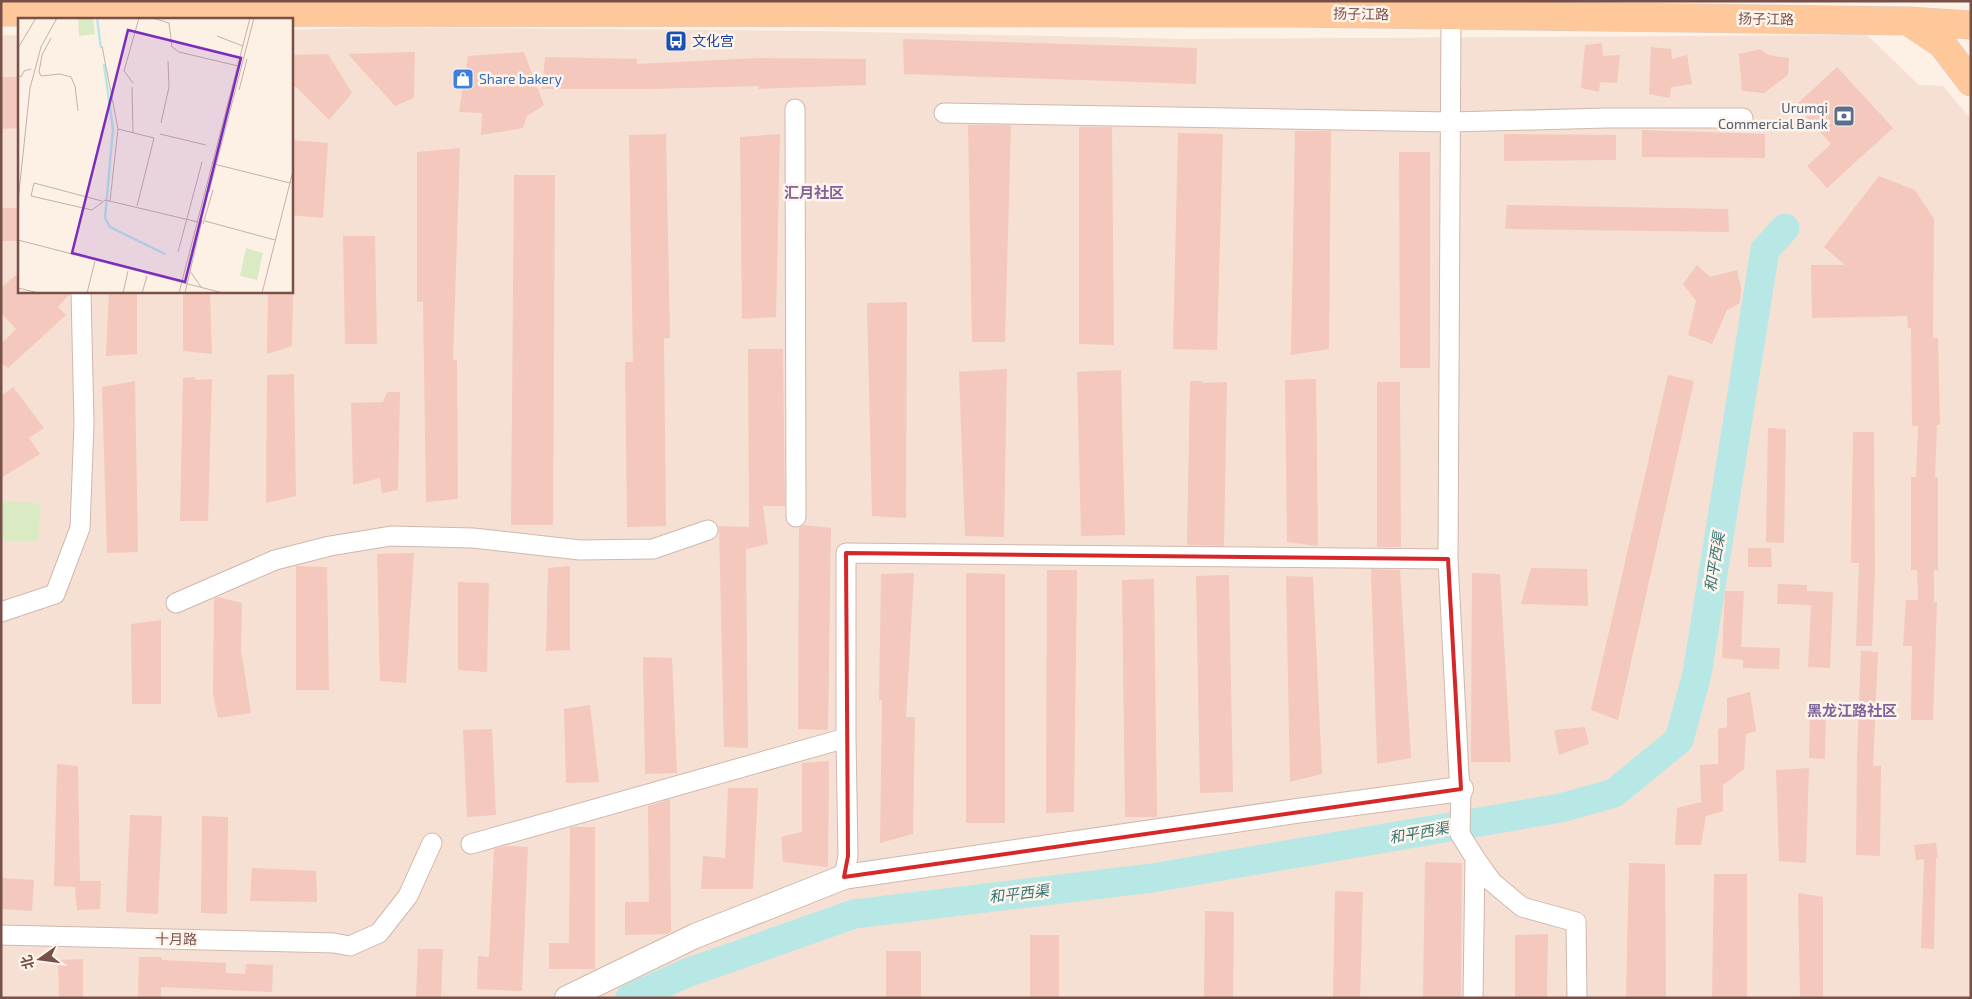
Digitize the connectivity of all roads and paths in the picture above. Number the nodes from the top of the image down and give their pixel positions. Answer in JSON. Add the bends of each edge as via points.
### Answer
{"nodes":[{"id":1,"x":936,"y":7,"type":"edge"},
{"id":2,"x":1,"y":12,"type":"edge"},
{"id":3,"x":75,"y":15,"type":"edge"},
{"id":4,"x":1451,"y":15,"type":"junction"},
{"id":5,"x":1908,"y":21,"type":"junction"},
{"id":6,"x":1971,"y":25,"type":"edge"},
{"id":7,"x":1971,"y":82,"type":"edge"},
{"id":8,"x":795,"y":109,"type":"dead end"},
{"id":9,"x":944,"y":113,"type":"dead end"},
{"id":10,"x":1743,"y":118,"type":"dead end"},
{"id":11,"x":1451,"y":122,"type":"junction"},
{"id":12,"x":81,"y":292,"type":"edge"},
{"id":13,"x":796,"y":517,"type":"dead end"},
{"id":14,"x":708,"y":530,"type":"dead end"},
{"id":15,"x":1448,"y":559,"type":"junction"},
{"id":16,"x":176,"y":603,"type":"dead end"},
{"id":17,"x":1,"y":612,"type":"edge"},
{"id":18,"x":846,"y":738,"type":"junction"},
{"id":19,"x":1461,"y":790,"type":"junction"},
{"id":20,"x":432,"y":843,"type":"dead end"},
{"id":21,"x":471,"y":844,"type":"dead end"},
{"id":22,"x":1475,"y":858,"type":"junction"},
{"id":23,"x":844,"y":876,"type":"junction"},
{"id":24,"x":1,"y":935,"type":"edge"},
{"id":25,"x":567,"y":998,"type":"edge"},
{"id":26,"x":1474,"y":998,"type":"edge"},
{"id":27,"x":1577,"y":998,"type":"edge"}],
"edges":[{"from":1,"to":3,"type":"main road","name":"扬子江路"},
{"from":1,"to":4,"type":"main road","name":"扬子江路"},
{"from":2,"to":3,"type":"main road","name":"扬子江路"},
{"from":4,"to":5,"type":"main road","name":"扬子江路"},
{"from":4,"to":11,"type":"street"},
{"from":5,"to":6,"type":"main road","name":"扬子江路"},
{"from":5,"to":7,"type":"main road","via":[[1942,44]]},
{"from":8,"to":13,"type":"street"},
{"from":9,"to":11,"type":"street"},
{"from":10,"to":11,"type":"street"},
{"from":11,"to":15,"type":"street"},
{"from":12,"to":17,"type":"street","via":[[84,424],[80,528],[55,594]]},
{"from":14,"to":16,"type":"street","via":[[653,549],[580,550],[473,538],[391,536],[330,546],[275,560]]},
{"from":15,"to":18,"type":"street","via":[[846,553]]},
{"from":15,"to":19,"type":"street"},
{"from":18,"to":21,"type":"street"},
{"from":18,"to":23,"type":"street","via":[[848,856]]},
{"from":19,"to":22,"type":"street","via":[[1460,834]]},
{"from":19,"to":23,"type":"street"},
{"from":20,"to":24,"type":"street","name":"十月路","via":[[408,896],[379,933],[350,946]]},
{"from":22,"to":26,"type":"street"},
{"from":22,"to":27,"type":"street","via":[[1492,882],[1522,907],[1576,922]]},
{"from":23,"to":25,"type":"street","via":[[696,936]]}]}
